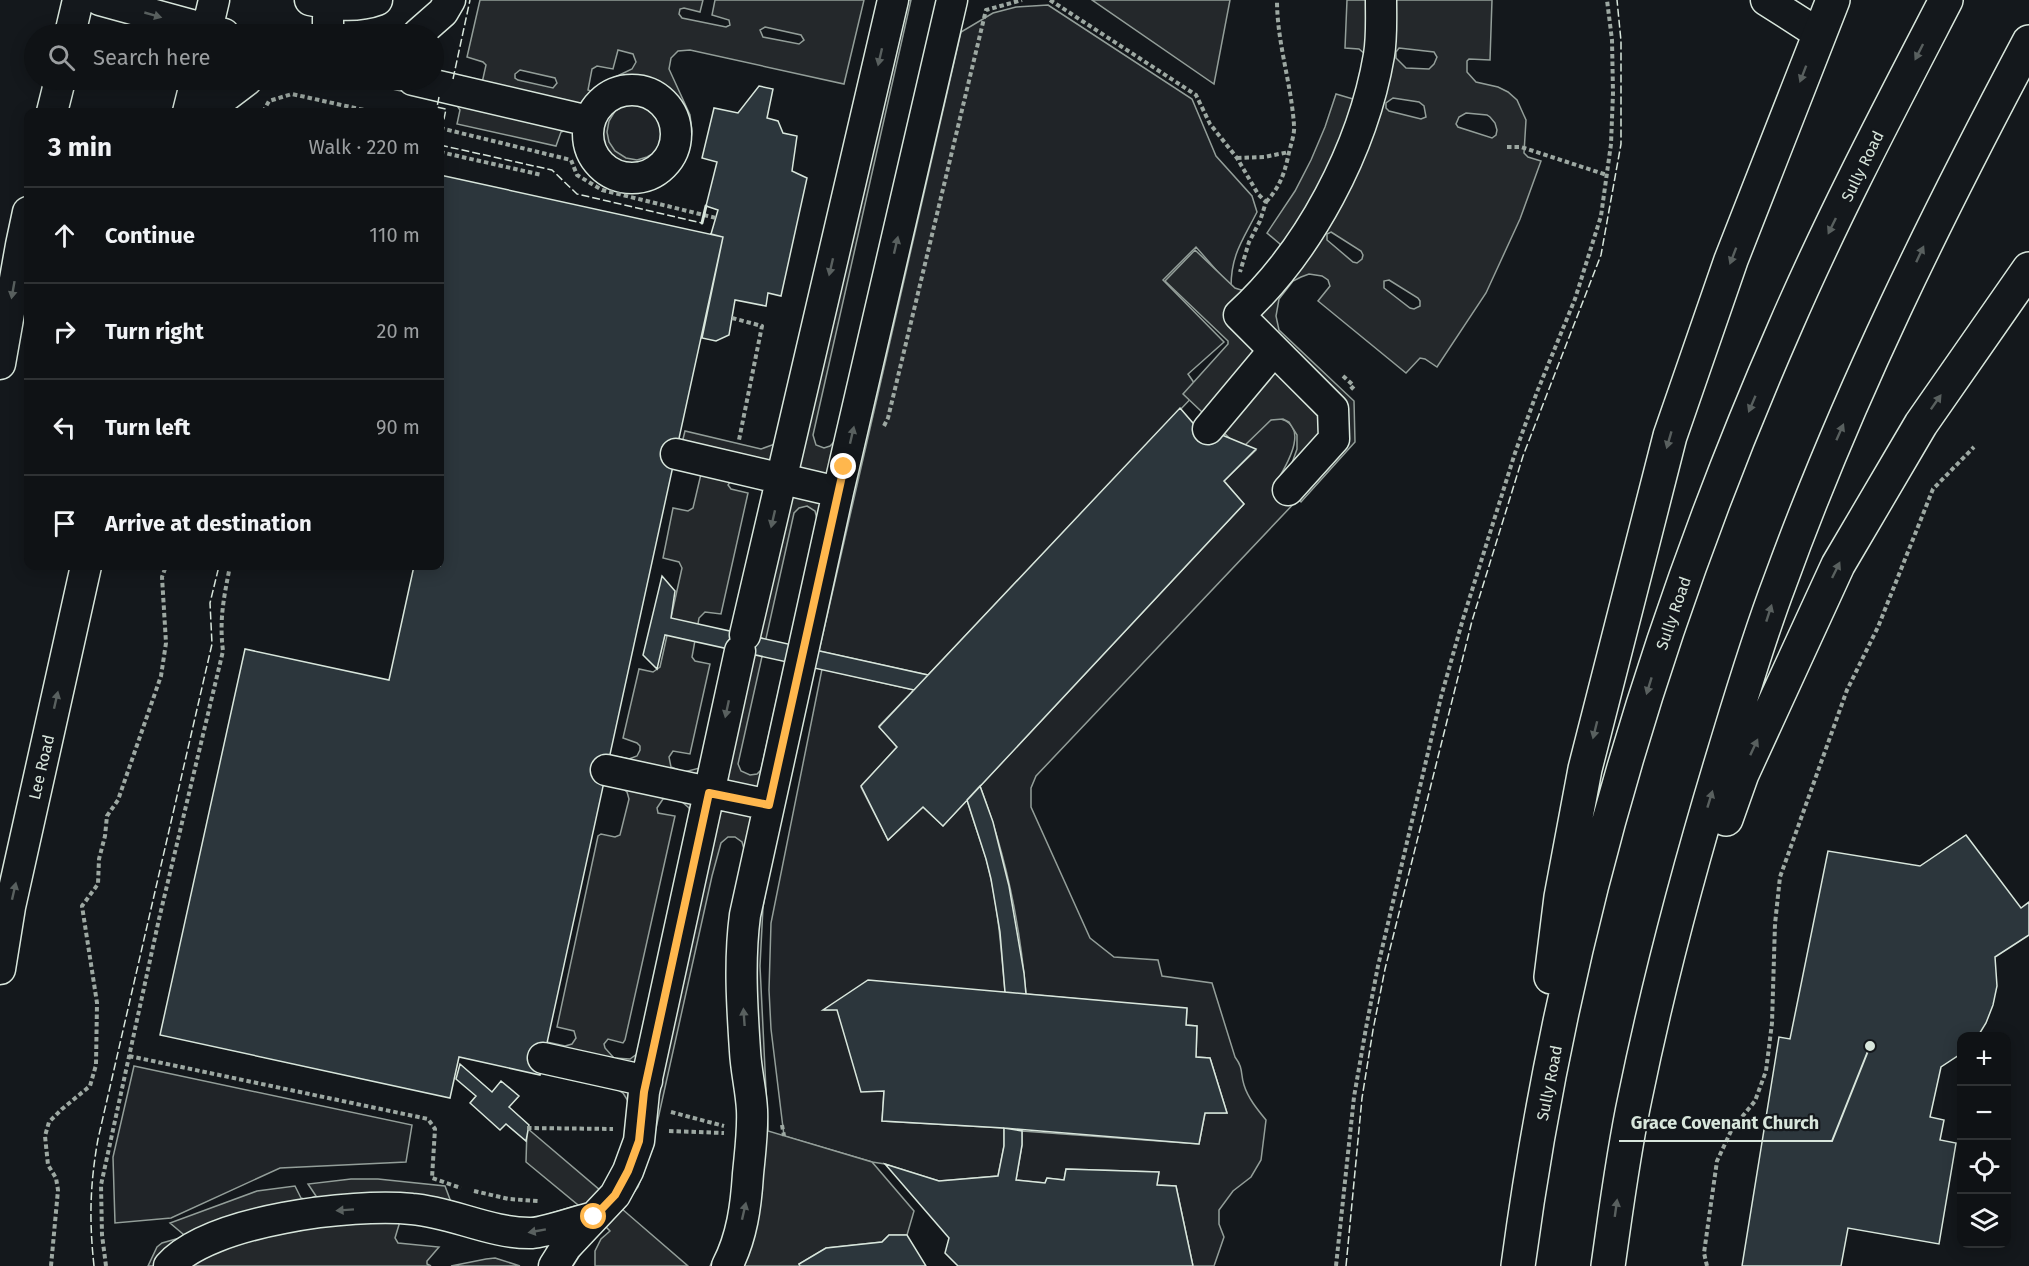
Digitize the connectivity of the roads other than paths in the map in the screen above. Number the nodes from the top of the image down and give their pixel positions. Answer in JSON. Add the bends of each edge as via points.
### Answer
{"nodes":[{"id":1,"x":78,"y":0,"type":"edge"},
{"id":2,"x":100,"y":0,"type":"edge"},
{"id":3,"x":214,"y":0,"type":"edge"},
{"id":4,"x":377,"y":0,"type":"edge"},
{"id":5,"x":450,"y":0,"type":"edge"},
{"id":6,"x":893,"y":0,"type":"edge"},
{"id":7,"x":952,"y":0,"type":"edge"},
{"id":8,"x":1382,"y":0,"type":"edge"},
{"id":9,"x":1766,"y":0,"type":"edge"},
{"id":10,"x":1833,"y":0,"type":"edge"},
{"id":11,"x":1946,"y":0,"type":"edge"},
{"id":12,"x":319,"y":2,"type":"edge"},
{"id":13,"x":72,"y":24,"type":"edge"},
{"id":14,"x":181,"y":24,"type":"edge"},
{"id":15,"x":213,"y":24,"type":"edge"},
{"id":16,"x":325,"y":24,"type":"edge"},
{"id":17,"x":429,"y":24,"type":"edge"},
{"id":18,"x":1819,"y":34,"type":"junction"},
{"id":19,"x":2029,"y":42,"type":"edge"},
{"id":20,"x":444,"y":87,"type":"edge"},
{"id":21,"x":58,"y":90,"type":"edge"},
{"id":22,"x":194,"y":90,"type":"edge"},
{"id":23,"x":234,"y":90,"type":"edge"},
{"id":24,"x":53,"y":108,"type":"edge"},
{"id":25,"x":189,"y":108,"type":"edge"},
{"id":26,"x":213,"y":108,"type":"edge"},
{"id":27,"x":589,"y":120,"type":"dead end"},
{"id":28,"x":24,"y":231,"type":"edge"},
{"id":29,"x":2029,"y":269,"type":"edge"},
{"id":30,"x":1274,"y":350,"type":"junction"},
{"id":31,"x":0,"y":364,"type":"edge"},
{"id":32,"x":1208,"y":429,"type":"dead end"},
{"id":33,"x":676,"y":454,"type":"dead end"},
{"id":34,"x":782,"y":479,"type":"junction"},
{"id":35,"x":1288,"y":489,"type":"dead end"},
{"id":36,"x":838,"y":492,"type":"junction"},
{"id":37,"x":85,"y":570,"type":"edge"},
{"id":38,"x":606,"y":770,"type":"dead end"},
{"id":39,"x":709,"y":793,"type":"junction"},
{"id":40,"x":769,"y":805,"type":"junction"},
{"id":41,"x":0,"y":969,"type":"edge"},
{"id":42,"x":543,"y":1058,"type":"dead end"},
{"id":43,"x":646,"y":1081,"type":"junction"},
{"id":44,"x":1634,"y":1100,"type":"junction"},
{"id":45,"x":594,"y":1217,"type":"junction"},
{"id":46,"x":1524,"y":1217,"type":"junction"},
{"id":47,"x":169,"y":1266,"type":"edge"},
{"id":48,"x":554,"y":1266,"type":"edge"},
{"id":49,"x":727,"y":1266,"type":"edge"},
{"id":50,"x":1518,"y":1266,"type":"edge"},
{"id":51,"x":1608,"y":1266,"type":"edge"}],
"edges":[{"from":1,"to":13,"type":"street"},
{"from":2,"to":14,"type":"street","one_way":true},
{"from":3,"to":15,"type":"street"},
{"from":4,"to":12,"type":"street"},
{"from":5,"to":17,"type":"street"},
{"from":6,"to":34,"type":"street","one_way":true},
{"from":36,"to":7,"type":"street","one_way":true},
{"from":8,"to":30,"type":"street","via":[[1376,72],[1343,169],[1299,245],[1260,296],[1239,315]]},
{"from":9,"to":18,"type":"street"},
{"from":10,"to":18,"type":"highway"},
{"from":11,"to":46,"type":"highway","name":"Sully Road","one_way":true,"via":[[1785,325],[1695,548],[1630,748],[1579,938]]},
{"from":12,"to":16,"type":"street"},
{"from":18,"to":46,"type":"highway","one_way":true,"via":[[1731,260],[1670,436],[1585,769],[1561,897]]},
{"from":44,"to":19,"type":"highway","one_way":true,"via":[[1701,830],[1780,582],[1893,311]]},
{"from":20,"to":27,"type":"street"},
{"from":21,"to":24,"type":"street"},
{"from":22,"to":25,"type":"street"},
{"from":23,"to":26,"type":"street"},
{"from":28,"to":31,"type":"street","one_way":true},
{"from":44,"to":29,"type":"highway","one_way":true,"via":[[1687,928],[1742,774],[1838,565],[1921,424]]},
{"from":30,"to":32,"type":"street"},
{"from":30,"to":35,"type":"street","via":[[1333,409],[1334,439]]},
{"from":33,"to":34,"type":"street"},
{"from":34,"to":36,"type":"street"},
{"from":34,"to":39,"type":"street","one_way":true},
{"from":36,"to":40,"type":"street"},
{"from":41,"to":37,"type":"street","name":"Lee Road","one_way":true,"via":[[10,907]]},
{"from":38,"to":39,"type":"street"},
{"from":39,"to":40,"type":"street"},
{"from":39,"to":43,"type":"street"},
{"from":49,"to":40,"type":"street","one_way":true,"via":[[735,1251],[748,1197],[752,1130],[745,1053],[744,915]]},
{"from":42,"to":43,"type":"street"},
{"from":43,"to":45,"type":"street","via":[[639,1141],[628,1171],[615,1195]]},
{"from":51,"to":44,"type":"highway","one_way":true},
{"from":45,"to":47,"type":"street","one_way":true,"via":[[534,1233],[412,1209],[309,1214],[250,1225],[184,1253]]},
{"from":45,"to":48,"type":"street"},
{"from":46,"to":50,"type":"highway","name":"Sully Road"}]}
